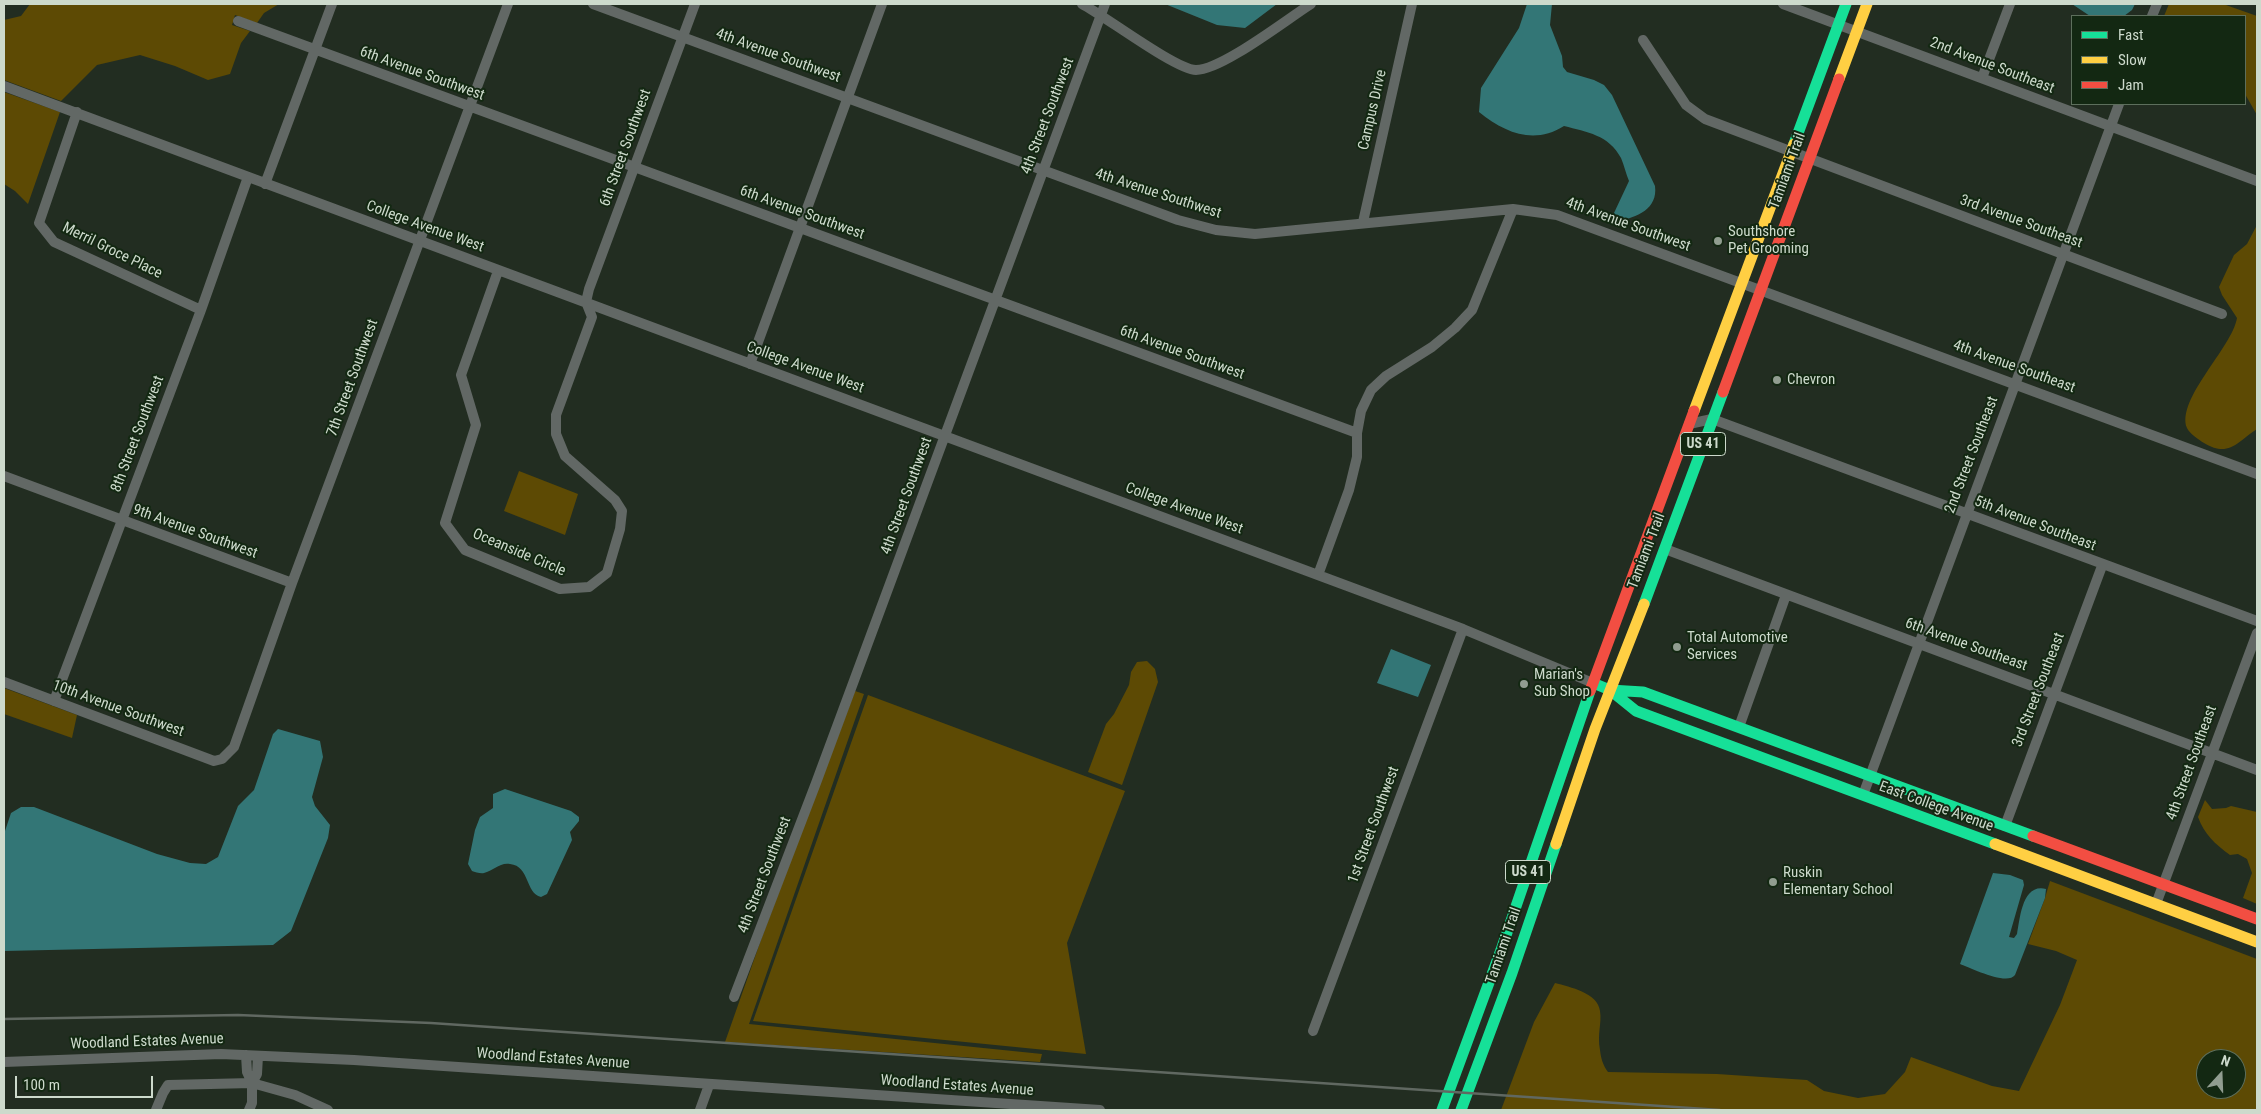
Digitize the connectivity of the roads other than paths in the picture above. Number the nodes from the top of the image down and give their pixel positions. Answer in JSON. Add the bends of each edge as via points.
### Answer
{"nodes":[{"id":1,"x":332,"y":4,"type":"edge"},
{"id":2,"x":508,"y":4,"type":"edge"},
{"id":3,"x":593,"y":4,"type":"edge"},
{"id":4,"x":695,"y":4,"type":"edge"},
{"id":5,"x":882,"y":4,"type":"edge"},
{"id":6,"x":1082,"y":4,"type":"edge"},
{"id":7,"x":1105,"y":4,"type":"edge"},
{"id":8,"x":1311,"y":4,"type":"edge"},
{"id":9,"x":1412,"y":4,"type":"edge"},
{"id":10,"x":1783,"y":4,"type":"edge"},
{"id":11,"x":1846,"y":4,"type":"edge"},
{"id":12,"x":1867,"y":4,"type":"edge"},
{"id":13,"x":2010,"y":4,"type":"edge"},
{"id":14,"x":1102,"y":14,"type":"junction"},
{"id":15,"x":238,"y":21,"type":"dead end"},
{"id":16,"x":1838,"y":24,"type":"junction"},
{"id":17,"x":1856,"y":31,"type":"junction"},
{"id":18,"x":683,"y":37,"type":"junction"},
{"id":19,"x":1643,"y":40,"type":"dead end"},
{"id":20,"x":315,"y":50,"type":"junction"},
{"id":21,"x":1982,"y":78,"type":"junction"},
{"id":22,"x":4,"y":86,"type":"edge"},
{"id":23,"x":848,"y":98,"type":"junction"},
{"id":24,"x":2119,"y":105,"type":"edge"},
{"id":25,"x":469,"y":107,"type":"junction"},
{"id":26,"x":77,"y":112,"type":"junction"},
{"id":27,"x":2111,"y":127,"type":"junction"},
{"id":28,"x":1790,"y":153,"type":"junction"},
{"id":29,"x":1809,"y":160,"type":"junction"},
{"id":30,"x":634,"y":168,"type":"junction"},
{"id":31,"x":1043,"y":171,"type":"junction"},
{"id":32,"x":248,"y":177,"type":"junction"},
{"id":33,"x":2257,"y":181,"type":"edge"},
{"id":34,"x":265,"y":184,"type":"junction"},
{"id":35,"x":1513,"y":209,"type":"junction"},
{"id":36,"x":1363,"y":222,"type":"junction"},
{"id":37,"x":800,"y":228,"type":"junction"},
{"id":38,"x":419,"y":241,"type":"junction"},
{"id":39,"x":2063,"y":254,"type":"junction"},
{"id":40,"x":498,"y":271,"type":"junction"},
{"id":41,"x":1741,"y":283,"type":"junction"},
{"id":42,"x":1760,"y":290,"type":"junction"},
{"id":43,"x":995,"y":300,"type":"junction"},
{"id":44,"x":586,"y":302,"type":"junction"},
{"id":45,"x":201,"y":310,"type":"junction"},
{"id":46,"x":2222,"y":314,"type":"dead end"},
{"id":47,"x":750,"y":364,"type":"junction"},
{"id":48,"x":2016,"y":384,"type":"junction"},
{"id":49,"x":1712,"y":419,"type":"junction"},
{"id":50,"x":1689,"y":424,"type":"junction"},
{"id":51,"x":1357,"y":433,"type":"junction"},
{"id":52,"x":945,"y":436,"type":"junction"},
{"id":53,"x":2257,"y":474,"type":"edge"},
{"id":54,"x":4,"y":476,"type":"edge"},
{"id":55,"x":1966,"y":514,"type":"junction"},
{"id":56,"x":121,"y":521,"type":"junction"},
{"id":57,"x":1653,"y":521,"type":"junction"},
{"id":58,"x":1665,"y":548,"type":"junction"},
{"id":59,"x":2102,"y":566,"type":"junction"},
{"id":60,"x":1318,"y":575,"type":"junction"},
{"id":61,"x":292,"y":583,"type":"junction"},
{"id":62,"x":1786,"y":595,"type":"junction"},
{"id":63,"x":2257,"y":621,"type":"edge"},
{"id":64,"x":1463,"y":629,"type":"junction"},
{"id":65,"x":2257,"y":633,"type":"edge"},
{"id":66,"x":1919,"y":644,"type":"junction"},
{"id":67,"x":4,"y":682,"type":"edge"},
{"id":68,"x":1593,"y":684,"type":"junction"},
{"id":69,"x":1610,"y":690,"type":"junction"},
{"id":70,"x":2053,"y":693,"type":"junction"},
{"id":71,"x":54,"y":701,"type":"junction"},
{"id":72,"x":1739,"y":727,"type":"junction"},
{"id":73,"x":2211,"y":753,"type":"junction"},
{"id":74,"x":222,"y":759,"type":"joint"},
{"id":75,"x":2257,"y":770,"type":"edge"},
{"id":76,"x":1870,"y":776,"type":"junction"},
{"id":77,"x":1863,"y":795,"type":"junction"},
{"id":78,"x":2005,"y":826,"type":"junction"},
{"id":79,"x":2164,"y":884,"type":"junction"},
{"id":80,"x":2156,"y":904,"type":"junction"},
{"id":81,"x":2257,"y":919,"type":"edge"},
{"id":82,"x":2257,"y":942,"type":"edge"},
{"id":83,"x":734,"y":997,"type":"dead end"},
{"id":84,"x":1314,"y":1031,"type":"dead end"},
{"id":85,"x":246,"y":1055,"type":"junction"},
{"id":86,"x":258,"y":1056,"type":"junction"},
{"id":87,"x":4,"y":1062,"type":"edge"},
{"id":88,"x":252,"y":1083,"type":"junction"},
{"id":89,"x":709,"y":1085,"type":"junction"},
{"id":90,"x":156,"y":1110,"type":"edge"},
{"id":91,"x":249,"y":1110,"type":"edge"},
{"id":92,"x":328,"y":1110,"type":"edge"},
{"id":93,"x":700,"y":1110,"type":"edge"},
{"id":94,"x":1100,"y":1110,"type":"edge"},
{"id":95,"x":1442,"y":1110,"type":"edge"},
{"id":96,"x":1461,"y":1110,"type":"edge"}],
"edges":[{"from":1,"to":20,"type":"street"},
{"from":2,"to":25,"type":"street","name":"7th Street Southwest"},
{"from":3,"to":18,"type":"street","name":"4th Avenue Southwest"},
{"from":4,"to":18,"type":"street","name":"6th Street Southwest"},
{"from":5,"to":23,"type":"street"},
{"from":6,"to":14,"type":"street"},
{"from":7,"to":14,"type":"street","name":"4th Street Southwest"},
{"from":8,"to":14,"type":"street","via":[[1215,66],[1196,70],[1156,52]]},
{"from":9,"to":36,"type":"street","name":"Campus Drive"},
{"from":10,"to":16,"type":"street","name":"2nd Avenue Southeast"},
{"from":11,"to":16,"type":"main road","name":"Tamiami Trail","number":"US 41"},
{"from":12,"to":17,"type":"main road","name":"Tamiami Trail","number":"US 41"},
{"from":13,"to":21,"type":"street"},
{"from":14,"to":31,"type":"street","name":"4th Street Southwest"},
{"from":15,"to":20,"type":"street","name":"6th Avenue Southwest"},
{"from":16,"to":17,"type":"street","name":"2nd Avenue Southeast"},
{"from":16,"to":28,"type":"main road","name":"Tamiami Trail","number":"US 41"},
{"from":17,"to":21,"type":"street","name":"2nd Avenue Southeast"},
{"from":17,"to":29,"type":"main road","name":"Tamiami Trail","number":"US 41"},
{"from":18,"to":23,"type":"street","name":"4th Avenue Southwest"},
{"from":18,"to":30,"type":"street","name":"6th Street Southwest"},
{"from":19,"to":28,"type":"street","name":"3rd Avenue Southeast","via":[[1686,105],[1705,119]]},
{"from":20,"to":25,"type":"street","name":"6th Avenue Southwest"},
{"from":20,"to":34,"type":"street"},
{"from":21,"to":27,"type":"street","name":"2nd Avenue Southeast"},
{"from":22,"to":26,"type":"street","name":"College Avenue West"},
{"from":23,"to":31,"type":"street","name":"4th Avenue Southwest"},
{"from":23,"to":37,"type":"street"},
{"from":24,"to":27,"type":"street","name":"2nd Street Southeast"},
{"from":25,"to":30,"type":"street","name":"6th Avenue Southwest"},
{"from":25,"to":38,"type":"street","name":"7th Street Southwest"},
{"from":26,"to":32,"type":"street","name":"College Avenue West"},
{"from":26,"to":45,"type":"street","name":"Merril Groce Place","via":[[39,223],[54,242]]},
{"from":27,"to":33,"type":"street","name":"2nd Avenue Southeast"},
{"from":27,"to":39,"type":"street","name":"2nd Street Southeast"},
{"from":28,"to":29,"type":"street","name":"3rd Avenue Southeast"},
{"from":28,"to":41,"type":"main road","name":"Tamiami Trail","number":"US 41"},
{"from":29,"to":39,"type":"street","name":"3rd Avenue Southeast"},
{"from":29,"to":42,"type":"main road","name":"Tamiami Trail","number":"US 41"},
{"from":30,"to":37,"type":"street","name":"6th Avenue Southwest"},
{"from":30,"to":44,"type":"street","name":"6th Street Southwest"},
{"from":31,"to":36,"type":"street","name":"4th Avenue Southwest","via":[[1178,220],[1216,230],[1255,234]]},
{"from":31,"to":43,"type":"street","name":"4th Street Southwest"},
{"from":32,"to":34,"type":"street","name":"College Avenue West"},
{"from":32,"to":45,"type":"street","name":"8th Street Southwest"},
{"from":34,"to":38,"type":"street","name":"College Avenue West"},
{"from":35,"to":36,"type":"street","name":"4th Avenue Southwest"},
{"from":35,"to":41,"type":"street","name":"4th Avenue Southwest","via":[[1557,215]]},
{"from":35,"to":51,"type":"street","via":[[1472,310],[1432,347],[1386,376],[1371,390],[1361,411]]},
{"from":37,"to":43,"type":"street","name":"6th Avenue Southwest"},
{"from":37,"to":47,"type":"street"},
{"from":38,"to":40,"type":"street","name":"College Avenue West"},
{"from":38,"to":61,"type":"street","name":"7th Street Southwest"},
{"from":39,"to":46,"type":"street","name":"3rd Avenue Southeast"},
{"from":39,"to":48,"type":"street","name":"2nd Street Southeast"},
{"from":40,"to":44,"type":"street","name":"College Avenue West"},
{"from":40,"to":44,"type":"street","name":"Oceanside Circle","via":[[461,375],[476,425],[444,523],[465,550],[560,589],[589,587],[607,573],[622,511],[616,500],[565,456],[556,434],[556,415],[592,317]]},
{"from":41,"to":42,"type":"street","name":"4th Avenue Southwest"},
{"from":41,"to":50,"type":"main road","name":"Tamiami Trail","number":"US 41"},
{"from":42,"to":48,"type":"street","name":"4th Avenue Southeast"},
{"from":42,"to":49,"type":"main road","name":"Tamiami Trail","number":"US 41"},
{"from":43,"to":51,"type":"street","name":"6th Avenue Southwest"},
{"from":43,"to":52,"type":"street","name":"4th Street Southwest"},
{"from":44,"to":47,"type":"street","name":"College Avenue West"},
{"from":45,"to":56,"type":"street","name":"8th Street Southwest"},
{"from":47,"to":52,"type":"street","name":"College Avenue West"},
{"from":48,"to":53,"type":"street","name":"4th Avenue Southeast"},
{"from":48,"to":55,"type":"street","name":"2nd Street Southeast"},
{"from":49,"to":50,"type":"street"},
{"from":49,"to":55,"type":"street","name":"5th Avenue Southeast"},
{"from":49,"to":58,"type":"main road","name":"Tamiami Trail","number":"US 41"},
{"from":50,"to":57,"type":"main road","name":"Tamiami Trail","number":"US 41"},
{"from":51,"to":60,"type":"street","via":[[1357,458],[1350,490]]},
{"from":52,"to":60,"type":"street","name":"College Avenue West"},
{"from":52,"to":83,"type":"street","name":"4th Street Southwest"},
{"from":54,"to":56,"type":"street","name":"9th Avenue Southwest"},
{"from":55,"to":59,"type":"street","name":"5th Avenue Southeast"},
{"from":55,"to":66,"type":"street","name":"2nd Street Southeast"},
{"from":56,"to":61,"type":"street","name":"9th Avenue Southwest"},
{"from":56,"to":71,"type":"street","name":"8th Street Southwest"},
{"from":57,"to":58,"type":"main road","via":[[1658,544]]},
{"from":57,"to":68,"type":"main road","name":"Tamiami Trail","number":"US 41"},
{"from":58,"to":62,"type":"street","name":"6th Avenue Southeast"},
{"from":58,"to":69,"type":"main road","name":"Tamiami Trail","number":"US 41"},
{"from":59,"to":63,"type":"street","name":"5th Avenue Southeast"},
{"from":59,"to":70,"type":"street","name":"3rd Street Southeast"},
{"from":60,"to":64,"type":"street","name":"College Avenue West"},
{"from":61,"to":74,"type":"street","name":"7th Street Southwest","via":[[234,747]]},
{"from":62,"to":66,"type":"street","name":"6th Avenue Southeast"},
{"from":62,"to":72,"type":"street"},
{"from":64,"to":68,"type":"street","name":"College Avenue West"},
{"from":64,"to":84,"type":"street","name":"1st Street Southwest"},
{"from":65,"to":73,"type":"street","name":"4th Street Southeast"},
{"from":66,"to":70,"type":"street","name":"6th Avenue Southeast"},
{"from":66,"to":76,"type":"street","name":"2nd Street Southeast"},
{"from":67,"to":71,"type":"street","name":"10th Avenue Southwest"},
{"from":68,"to":69,"type":"main road","name":"East College Avenue"},
{"from":68,"to":95,"type":"main road","name":"Tamiami Trail","number":"US 41"},
{"from":69,"to":72,"type":"main road","name":"East College Avenue","via":[[1643,692]]},
{"from":69,"to":77,"type":"main road","name":"East College Avenue","via":[[1636,711]]},
{"from":69,"to":96,"type":"main road","name":"Tamiami Trail","number":"US 41"},
{"from":70,"to":73,"type":"street","name":"6th Avenue Southeast"},
{"from":70,"to":78,"type":"street","name":"3rd Street Southeast"},
{"from":71,"to":74,"type":"street","name":"10th Avenue Southwest","via":[[214,761]]},
{"from":72,"to":76,"type":"main road","name":"East College Avenue"},
{"from":73,"to":75,"type":"street","name":"6th Avenue Southeast"},
{"from":73,"to":79,"type":"street","name":"4th Street Southeast"},
{"from":76,"to":77,"type":"street","name":"2nd Street Southeast"},
{"from":76,"to":78,"type":"main road","name":"East College Avenue"},
{"from":77,"to":80,"type":"main road","name":"East College Avenue"},
{"from":78,"to":79,"type":"main road","name":"East College Avenue"},
{"from":79,"to":80,"type":"street","name":"4th Street Southeast"},
{"from":79,"to":81,"type":"main road","name":"East College Avenue"},
{"from":80,"to":82,"type":"main road","name":"East College Avenue"},
{"from":85,"to":86,"type":"street","name":"Woodland Estates Avenue"},
{"from":85,"to":87,"type":"street","name":"Woodland Estates Avenue"},
{"from":85,"to":88,"type":"street","via":[[247,1072]]},
{"from":86,"to":88,"type":"street","via":[[257,1074]]},
{"from":86,"to":89,"type":"street","name":"Woodland Estates Avenue"},
{"from":88,"to":90,"type":"street","via":[[168,1085]]},
{"from":88,"to":91,"type":"street"},
{"from":88,"to":92,"type":"street","via":[[295,1095]]},
{"from":89,"to":93,"type":"street"},
{"from":89,"to":94,"type":"street","name":"Woodland Estates Avenue"}]}
